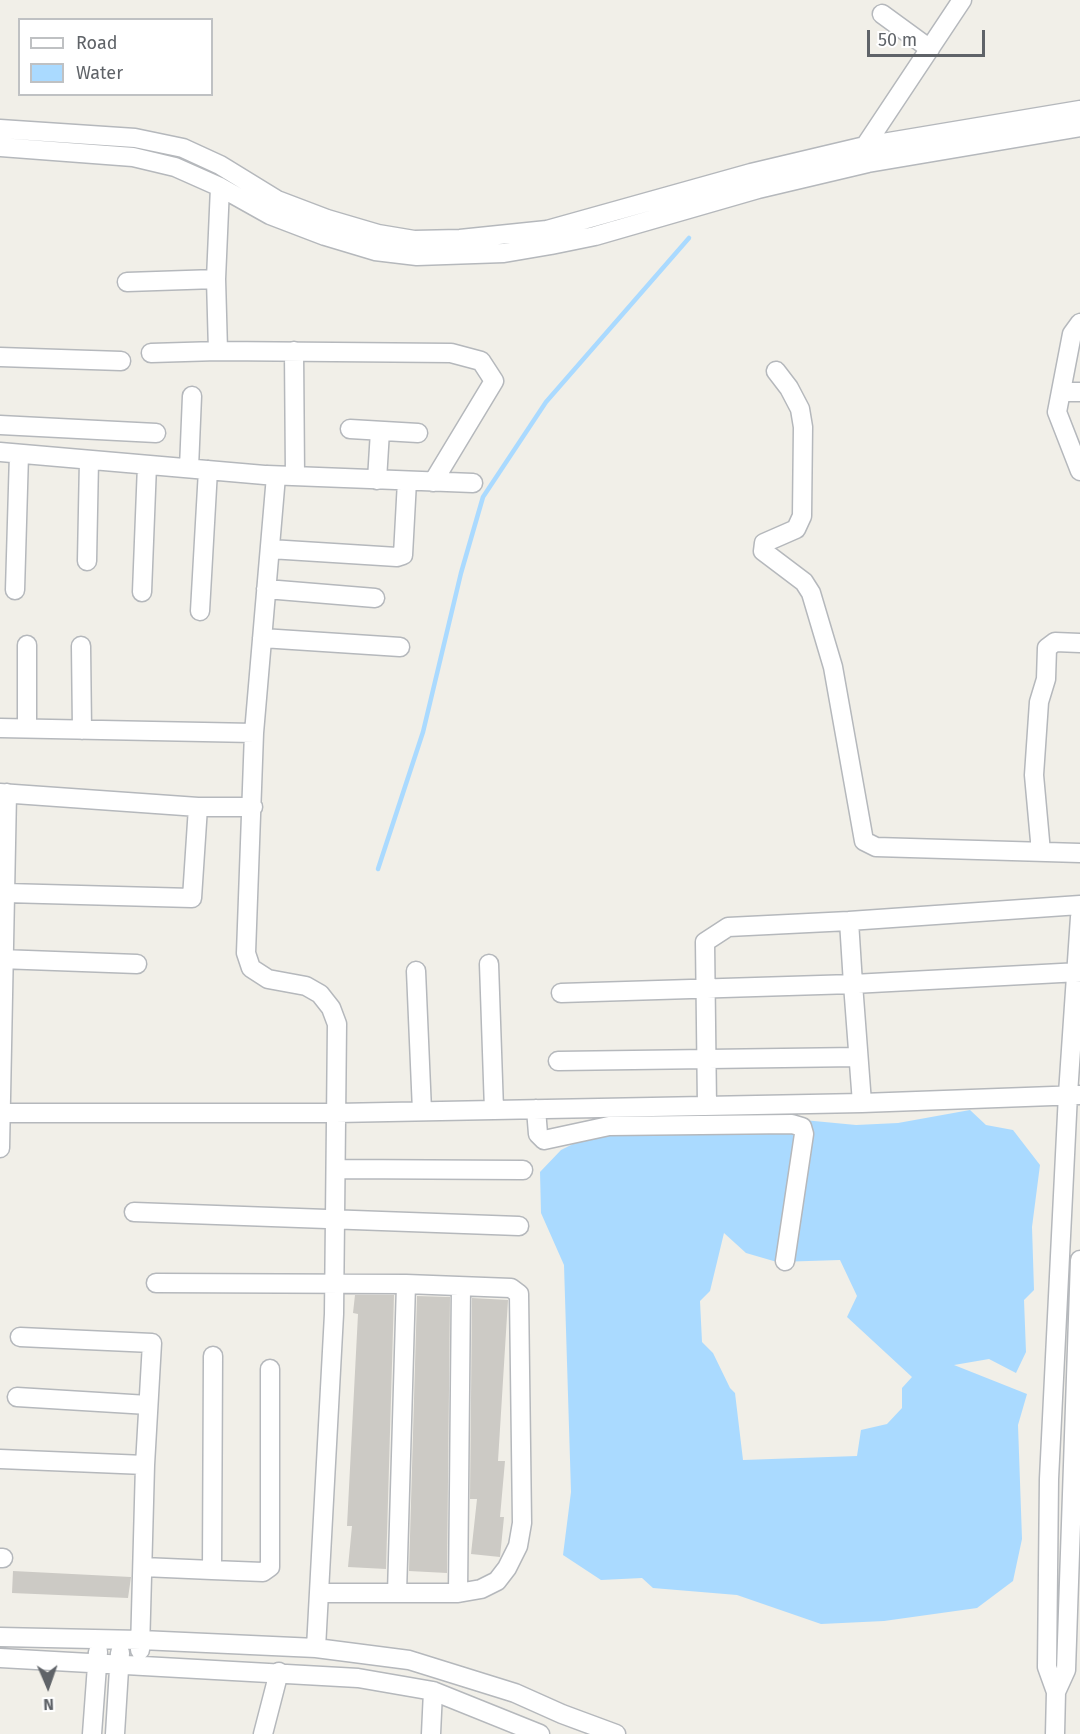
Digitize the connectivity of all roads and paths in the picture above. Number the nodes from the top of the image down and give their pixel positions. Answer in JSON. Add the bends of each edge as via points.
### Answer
{"nodes":[{"id":1,"x":956,"y":2,"type":"edge"},
{"id":2,"x":882,"y":14,"type":"dead end"},
{"id":3,"x":930,"y":49,"type":"junction"},
{"id":4,"x":1080,"y":110,"type":"edge"},
{"id":5,"x":1080,"y":127,"type":"edge"},
{"id":6,"x":0,"y":129,"type":"edge"},
{"id":7,"x":0,"y":147,"type":"edge"},
{"id":8,"x":183,"y":148,"type":"junction"},
{"id":9,"x":866,"y":155,"type":"junction"},
{"id":10,"x":175,"y":167,"type":"junction"},
{"id":11,"x":220,"y":187,"type":"junction"},
{"id":12,"x":216,"y":279,"type":"junction"},
{"id":13,"x":127,"y":282,"type":"dead end"},
{"id":14,"x":1080,"y":323,"type":"edge"},
{"id":15,"x":218,"y":351,"type":"junction"},
{"id":16,"x":294,"y":351,"type":"junction"},
{"id":17,"x":151,"y":353,"type":"dead end"},
{"id":18,"x":0,"y":357,"type":"edge"},
{"id":19,"x":121,"y":361,"type":"dead end"},
{"id":20,"x":776,"y":371,"type":"dead end"},
{"id":21,"x":1061,"y":392,"type":"junction"},
{"id":22,"x":1080,"y":392,"type":"edge"},
{"id":23,"x":192,"y":396,"type":"dead end"},
{"id":24,"x":0,"y":425,"type":"edge"},
{"id":25,"x":350,"y":429,"type":"dead end"},
{"id":26,"x":380,"y":432,"type":"junction"},
{"id":27,"x":156,"y":433,"type":"dead end"},
{"id":28,"x":418,"y":433,"type":"dead end"},
{"id":29,"x":0,"y":452,"type":"edge"},
{"id":30,"x":19,"y":453,"type":"junction"},
{"id":31,"x":1078,"y":459,"type":"edge"},
{"id":32,"x":89,"y":460,"type":"junction"},
{"id":33,"x":147,"y":465,"type":"junction"},
{"id":34,"x":189,"y":468,"type":"junction"},
{"id":35,"x":208,"y":470,"type":"junction"},
{"id":36,"x":267,"y":475,"type":"junction"},
{"id":37,"x":295,"y":476,"type":"junction"},
{"id":38,"x":377,"y":480,"type":"junction"},
{"id":39,"x":406,"y":481,"type":"junction"},
{"id":40,"x":433,"y":482,"type":"junction"},
{"id":41,"x":473,"y":483,"type":"dead end"},
{"id":42,"x":270,"y":549,"type":"junction"},
{"id":43,"x":87,"y":561,"type":"dead end"},
{"id":44,"x":266,"y":589,"type":"junction"},
{"id":45,"x":15,"y":590,"type":"dead end"},
{"id":46,"x":142,"y":592,"type":"dead end"},
{"id":47,"x":375,"y":598,"type":"dead end"},
{"id":48,"x":200,"y":612,"type":"dead end"},
{"id":49,"x":262,"y":638,"type":"junction"},
{"id":50,"x":1080,"y":643,"type":"edge"},
{"id":51,"x":27,"y":645,"type":"dead end"},
{"id":52,"x":81,"y":646,"type":"dead end"},
{"id":53,"x":400,"y":647,"type":"dead end"},
{"id":54,"x":0,"y":728,"type":"edge"},
{"id":55,"x":27,"y":728,"type":"junction"},
{"id":56,"x":82,"y":729,"type":"junction"},
{"id":57,"x":254,"y":733,"type":"junction"},
{"id":58,"x":3,"y":793,"type":"edge"},
{"id":59,"x":198,"y":807,"type":"junction"},
{"id":60,"x":253,"y":807,"type":"junction"},
{"id":61,"x":1041,"y":852,"type":"junction"},
{"id":62,"x":1080,"y":853,"type":"edge"},
{"id":63,"x":6,"y":893,"type":"junction"},
{"id":64,"x":1080,"y":905,"type":"edge"},
{"id":65,"x":1080,"y":917,"type":"edge"},
{"id":66,"x":849,"y":921,"type":"junction"},
{"id":67,"x":2,"y":959,"type":"edge"},
{"id":68,"x":137,"y":964,"type":"dead end"},
{"id":69,"x":489,"y":964,"type":"dead end"},
{"id":70,"x":416,"y":971,"type":"dead end"},
{"id":71,"x":1078,"y":972,"type":"edge"},
{"id":72,"x":853,"y":984,"type":"junction"},
{"id":73,"x":704,"y":990,"type":"junction"},
{"id":74,"x":561,"y":993,"type":"dead end"},
{"id":75,"x":1,"y":1023,"type":"edge"},
{"id":76,"x":858,"y":1057,"type":"junction"},
{"id":77,"x":708,"y":1059,"type":"junction"},
{"id":78,"x":558,"y":1061,"type":"dead end"},
{"id":79,"x":1,"y":1078,"type":"edge"},
{"id":80,"x":1074,"y":1094,"type":"edge"},
{"id":81,"x":862,"y":1103,"type":"junction"},
{"id":82,"x":707,"y":1106,"type":"junction"},
{"id":83,"x":536,"y":1109,"type":"junction"},
{"id":84,"x":494,"y":1110,"type":"junction"},
{"id":85,"x":422,"y":1111,"type":"junction"},
{"id":86,"x":1,"y":1113,"type":"edge"},
{"id":87,"x":336,"y":1113,"type":"junction"},
{"id":88,"x":0,"y":1133,"type":"edge"},
{"id":89,"x":0,"y":1148,"type":"edge"},
{"id":90,"x":336,"y":1169,"type":"junction"},
{"id":91,"x":522,"y":1170,"type":"dead end"},
{"id":92,"x":134,"y":1212,"type":"dead end"},
{"id":93,"x":335,"y":1218,"type":"junction"},
{"id":94,"x":519,"y":1226,"type":"dead end"},
{"id":95,"x":1080,"y":1260,"type":"edge"},
{"id":96,"x":785,"y":1261,"type":"dead end"},
{"id":97,"x":156,"y":1283,"type":"dead end"},
{"id":98,"x":334,"y":1283,"type":"junction"},
{"id":99,"x":406,"y":1284,"type":"junction"},
{"id":100,"x":461,"y":1287,"type":"junction"},
{"id":101,"x":1078,"y":1331,"type":"edge"},
{"id":102,"x":1055,"y":1332,"type":"junction"},
{"id":103,"x":20,"y":1337,"type":"dead end"},
{"id":104,"x":213,"y":1356,"type":"dead end"},
{"id":105,"x":270,"y":1369,"type":"dead end"},
{"id":106,"x":17,"y":1397,"type":"dead end"},
{"id":107,"x":148,"y":1405,"type":"junction"},
{"id":108,"x":0,"y":1460,"type":"edge"},
{"id":109,"x":145,"y":1465,"type":"junction"},
{"id":110,"x":143,"y":1567,"type":"junction"},
{"id":111,"x":212,"y":1570,"type":"junction"},
{"id":112,"x":319,"y":1593,"type":"junction"},
{"id":113,"x":397,"y":1593,"type":"junction"},
{"id":114,"x":458,"y":1593,"type":"junction"},
{"id":115,"x":0,"y":1637,"type":"edge"},
{"id":116,"x":98,"y":1639,"type":"junction"},
{"id":117,"x":121,"y":1639,"type":"junction"},
{"id":118,"x":141,"y":1640,"type":"junction"},
{"id":119,"x":316,"y":1648,"type":"junction"},
{"id":120,"x":0,"y":1658,"type":"edge"},
{"id":121,"x":97,"y":1664,"type":"junction"},
{"id":122,"x":119,"y":1665,"type":"junction"},
{"id":123,"x":140,"y":1666,"type":"junction"},
{"id":124,"x":279,"y":1672,"type":"junction"},
{"id":125,"x":433,"y":1691,"type":"junction"},
{"id":126,"x":1056,"y":1692,"type":"junction"},
{"id":127,"x":566,"y":1725,"type":"edge"},
{"id":128,"x":92,"y":1734,"type":"edge"},
{"id":129,"x":115,"y":1734,"type":"edge"},
{"id":130,"x":263,"y":1734,"type":"edge"},
{"id":131,"x":431,"y":1734,"type":"edge"},
{"id":132,"x":540,"y":1734,"type":"edge"},
{"id":133,"x":616,"y":1734,"type":"edge"},
{"id":134,"x":1055,"y":1734,"type":"edge"}],
"edges":[{"from":1,"to":3,"type":"street"},
{"from":2,"to":3,"type":"street"},
{"from":3,"to":9,"type":"street"},
{"from":4,"to":9,"type":"street"},
{"from":5,"to":9,"type":"street"},
{"from":6,"to":8,"type":"street","via":[[135,138]]},
{"from":7,"to":10,"type":"street","via":[[133,157]]},
{"from":8,"to":9,"type":"street","via":[[220,165],[277,200],[378,234],[414,240],[502,237],[547,230],[751,173]]},
{"from":8,"to":10,"type":"street"},
{"from":9,"to":11,"type":"street","via":[[595,236],[504,253],[417,256],[375,251],[270,215]]},
{"from":10,"to":11,"type":"street"},
{"from":11,"to":12,"type":"street"},
{"from":12,"to":13,"type":"street"},
{"from":12,"to":15,"type":"street"},
{"from":14,"to":21,"type":"street","via":[[1072,334]]},
{"from":15,"to":16,"type":"street"},
{"from":15,"to":17,"type":"street"},
{"from":16,"to":37,"type":"street"},
{"from":16,"to":40,"type":"street","via":[[451,353],[481,361],[495,381]]},
{"from":18,"to":19,"type":"street"},
{"from":20,"to":61,"type":"street","via":[[800,409],[802,516],[796,529],[764,543],[763,551],[804,582],[811,593],[833,667],[864,841],[876,847]]},
{"from":21,"to":22,"type":"street"},
{"from":21,"to":31,"type":"street","via":[[1057,411]]},
{"from":23,"to":34,"type":"street"},
{"from":24,"to":27,"type":"street"},
{"from":25,"to":26,"type":"street"},
{"from":26,"to":28,"type":"street"},
{"from":26,"to":38,"type":"street"},
{"from":29,"to":30,"type":"street"},
{"from":30,"to":32,"type":"street"},
{"from":30,"to":45,"type":"street"},
{"from":32,"to":33,"type":"street"},
{"from":32,"to":43,"type":"street"},
{"from":33,"to":34,"type":"street"},
{"from":33,"to":46,"type":"street"},
{"from":34,"to":35,"type":"street"},
{"from":35,"to":36,"type":"street"},
{"from":35,"to":48,"type":"street"},
{"from":36,"to":37,"type":"street"},
{"from":36,"to":42,"type":"street","via":[[276,476]]},
{"from":37,"to":38,"type":"street"},
{"from":38,"to":39,"type":"street"},
{"from":39,"to":40,"type":"street"},
{"from":39,"to":42,"type":"street","via":[[403,555]]},
{"from":40,"to":41,"type":"street"},
{"from":42,"to":44,"type":"street"},
{"from":44,"to":47,"type":"street"},
{"from":44,"to":49,"type":"street"},
{"from":49,"to":53,"type":"street"},
{"from":49,"to":57,"type":"street"},
{"from":50,"to":61,"type":"street","via":[[1055,642],[1047,648],[1035,775]]},
{"from":51,"to":55,"type":"street"},
{"from":52,"to":56,"type":"street"},
{"from":54,"to":55,"type":"street"},
{"from":55,"to":56,"type":"street"},
{"from":56,"to":57,"type":"street"},
{"from":57,"to":60,"type":"street"},
{"from":58,"to":59,"type":"street"},
{"from":58,"to":63,"type":"street"},
{"from":59,"to":60,"type":"street"},
{"from":59,"to":63,"type":"street","via":[[192,898]]},
{"from":60,"to":87,"type":"street","via":[[248,961],[268,980],[314,990],[331,1008],[337,1024]]},
{"from":61,"to":62,"type":"street"},
{"from":63,"to":67,"type":"street"},
{"from":64,"to":66,"type":"street"},
{"from":65,"to":71,"type":"street"},
{"from":66,"to":72,"type":"street"},
{"from":66,"to":73,"type":"street","via":[[741,926],[720,931],[705,942],[703,949]]},
{"from":67,"to":68,"type":"street"},
{"from":67,"to":75,"type":"street"},
{"from":69,"to":84,"type":"street"},
{"from":70,"to":85,"type":"street"},
{"from":71,"to":72,"type":"street"},
{"from":71,"to":80,"type":"street"},
{"from":72,"to":73,"type":"street"},
{"from":72,"to":76,"type":"street"},
{"from":73,"to":74,"type":"street"},
{"from":73,"to":77,"type":"street"},
{"from":75,"to":79,"type":"street"},
{"from":76,"to":77,"type":"street"},
{"from":76,"to":81,"type":"street"},
{"from":77,"to":78,"type":"street"},
{"from":77,"to":82,"type":"street"},
{"from":79,"to":86,"type":"street"},
{"from":80,"to":81,"type":"street"},
{"from":80,"to":102,"type":"street"},
{"from":81,"to":82,"type":"street"},
{"from":82,"to":83,"type":"street"},
{"from":83,"to":84,"type":"street"},
{"from":83,"to":96,"type":"street","via":[[538,1134],[544,1140],[609,1126],[802,1127]]},
{"from":84,"to":85,"type":"street"},
{"from":85,"to":87,"type":"street"},
{"from":86,"to":87,"type":"street"},
{"from":86,"to":88,"type":"street"},
{"from":87,"to":90,"type":"street"},
{"from":88,"to":89,"type":"street"},
{"from":90,"to":91,"type":"street"},
{"from":90,"to":93,"type":"street"},
{"from":92,"to":93,"type":"street"},
{"from":93,"to":94,"type":"street"},
{"from":93,"to":98,"type":"street"},
{"from":95,"to":101,"type":"street"},
{"from":97,"to":98,"type":"street"},
{"from":98,"to":99,"type":"street"},
{"from":98,"to":112,"type":"street"},
{"from":99,"to":100,"type":"street"},
{"from":99,"to":113,"type":"street"},
{"from":100,"to":114,"type":"street"},
{"from":100,"to":114,"type":"street","via":[[511,1288],[519,1294],[522,1523],[518,1546],[496,1581],[481,1589]]},
{"from":101,"to":102,"type":"street"},
{"from":101,"to":126,"type":"street","via":[[1066,1670]]},
{"from":102,"to":126,"type":"street","via":[[1047,1667]]},
{"from":103,"to":107,"type":"street","via":[[152,1344]]},
{"from":104,"to":111,"type":"street"},
{"from":105,"to":111,"type":"street","via":[[270,1567],[263,1572]]},
{"from":106,"to":107,"type":"street"},
{"from":107,"to":109,"type":"street"},
{"from":108,"to":109,"type":"street"},
{"from":109,"to":110,"type":"street"},
{"from":110,"to":111,"type":"street"},
{"from":110,"to":118,"type":"street"},
{"from":112,"to":113,"type":"street"},
{"from":112,"to":119,"type":"street"},
{"from":113,"to":114,"type":"street"},
{"from":115,"to":116,"type":"street"},
{"from":116,"to":117,"type":"street"},
{"from":116,"to":121,"type":"street"},
{"from":117,"to":118,"type":"street"},
{"from":117,"to":122,"type":"street"},
{"from":118,"to":119,"type":"street"},
{"from":118,"to":123,"type":"street"},
{"from":119,"to":127,"type":"street","via":[[409,1660],[504,1689]]},
{"from":120,"to":121,"type":"street"},
{"from":121,"to":122,"type":"street"},
{"from":121,"to":128,"type":"street"},
{"from":122,"to":123,"type":"street"},
{"from":122,"to":129,"type":"street"},
{"from":123,"to":124,"type":"street"},
{"from":124,"to":125,"type":"street","via":[[358,1678]]},
{"from":124,"to":130,"type":"street"},
{"from":125,"to":131,"type":"street"},
{"from":125,"to":132,"type":"street"},
{"from":126,"to":134,"type":"street"},
{"from":127,"to":133,"type":"street"}]}
